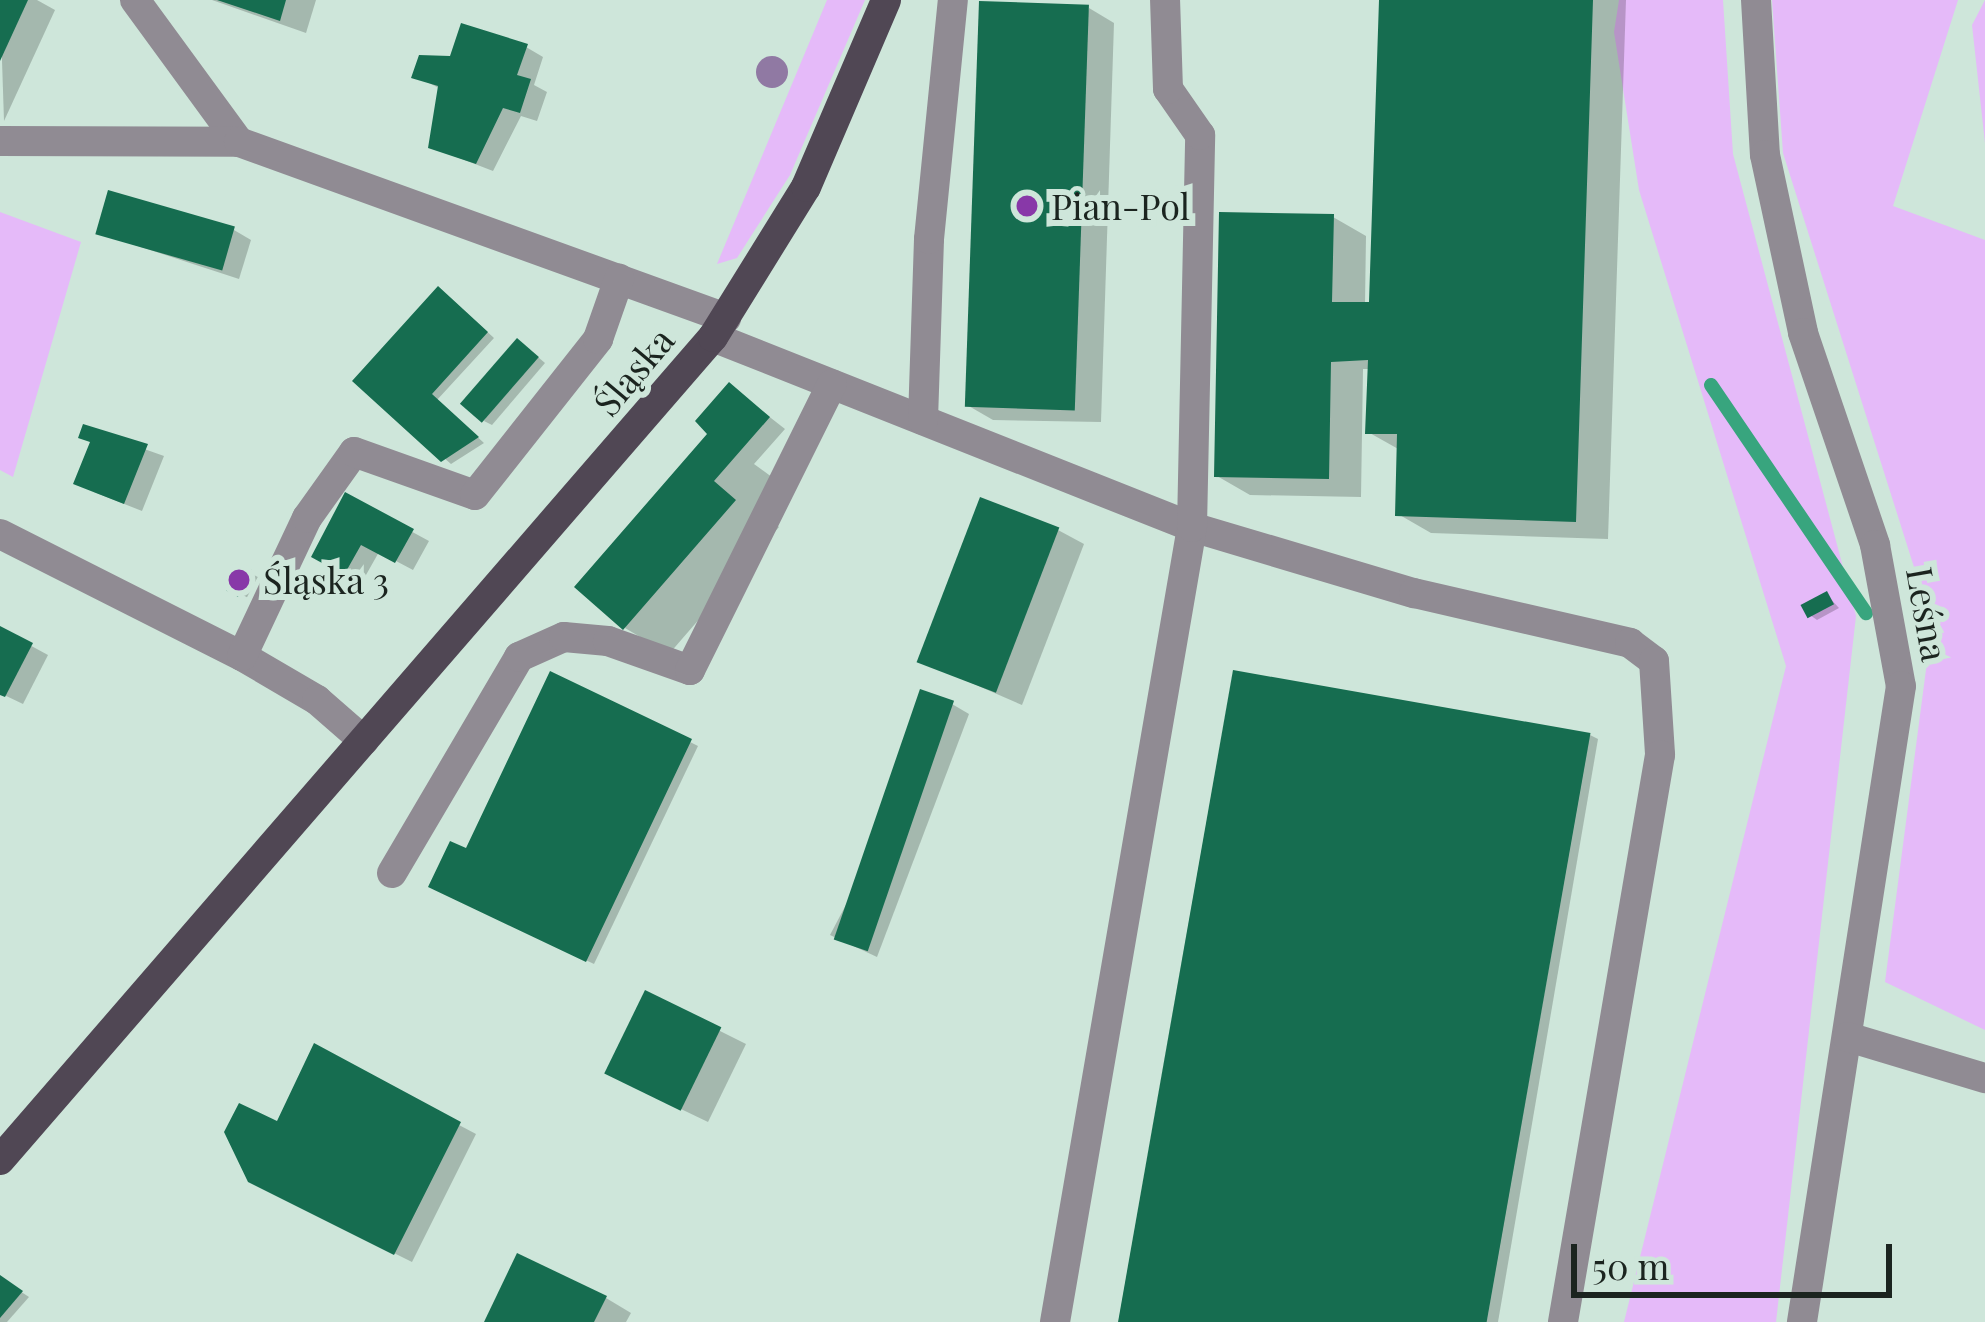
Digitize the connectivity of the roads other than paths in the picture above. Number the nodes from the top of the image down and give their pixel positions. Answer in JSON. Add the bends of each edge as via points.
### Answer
{"nodes":[{"id":1,"x":135,"y":0,"type":"edge"},
{"id":2,"x":886,"y":0,"type":"edge"},
{"id":3,"x":953,"y":0,"type":"edge"},
{"id":4,"x":1165,"y":0,"type":"edge"},
{"id":5,"x":1756,"y":0,"type":"edge"},
{"id":6,"x":0,"y":141,"type":"edge"},
{"id":7,"x":239,"y":142,"type":"junction"},
{"id":8,"x":619,"y":279,"type":"junction"},
{"id":9,"x":719,"y":327,"type":"junction"},
{"id":10,"x":832,"y":384,"type":"junction"},
{"id":11,"x":923,"y":420,"type":"junction"},
{"id":12,"x":1192,"y":527,"type":"junction"},
{"id":13,"x":0,"y":535,"type":"edge"},
{"id":14,"x":242,"y":656,"type":"junction"},
{"id":15,"x":364,"y":741,"type":"junction"},
{"id":16,"x":392,"y":873,"type":"dead end"},
{"id":17,"x":1849,"y":1037,"type":"junction"},
{"id":18,"x":1985,"y":1078,"type":"edge"},
{"id":19,"x":0,"y":1160,"type":"edge"},
{"id":20,"x":1055,"y":1322,"type":"edge"},
{"id":21,"x":1563,"y":1322,"type":"edge"},
{"id":22,"x":1802,"y":1322,"type":"edge"}],
"edges":[{"from":1,"to":7,"type":"street"},
{"from":2,"to":9,"type":"main road","name":"Śląska","via":[[806,187]]},
{"from":3,"to":11,"type":"street","via":[[929,239]]},
{"from":4,"to":12,"type":"street","via":[[1168,89],[1200,135]]},
{"from":5,"to":17,"type":"street","name":"Leśna","via":[[1775,200],[1803,333],[1875,545],[1901,686]]},
{"from":6,"to":7,"type":"street"},
{"from":7,"to":8,"type":"street"},
{"from":8,"to":9,"type":"street"},
{"from":8,"to":14,"type":"street","via":[[598,339],[475,495],[354,452],[307,518]]},
{"from":9,"to":10,"type":"street"},
{"from":9,"to":15,"type":"main road","name":"Śląska"},
{"from":10,"to":11,"type":"street"},
{"from":10,"to":16,"type":"street","via":[[690,670],[608,640],[564,638],[519,657]]},
{"from":11,"to":12,"type":"street"},
{"from":12,"to":20,"type":"street"},
{"from":12,"to":21,"type":"street","via":[[1414,593],[1630,643],[1654,661],[1660,755]]},
{"from":13,"to":14,"type":"street"},
{"from":14,"to":15,"type":"street","via":[[317,700]]},
{"from":15,"to":19,"type":"main road","name":"Śląska"},
{"from":17,"to":18,"type":"street"},
{"from":17,"to":22,"type":"street","name":"Leśna"}]}
